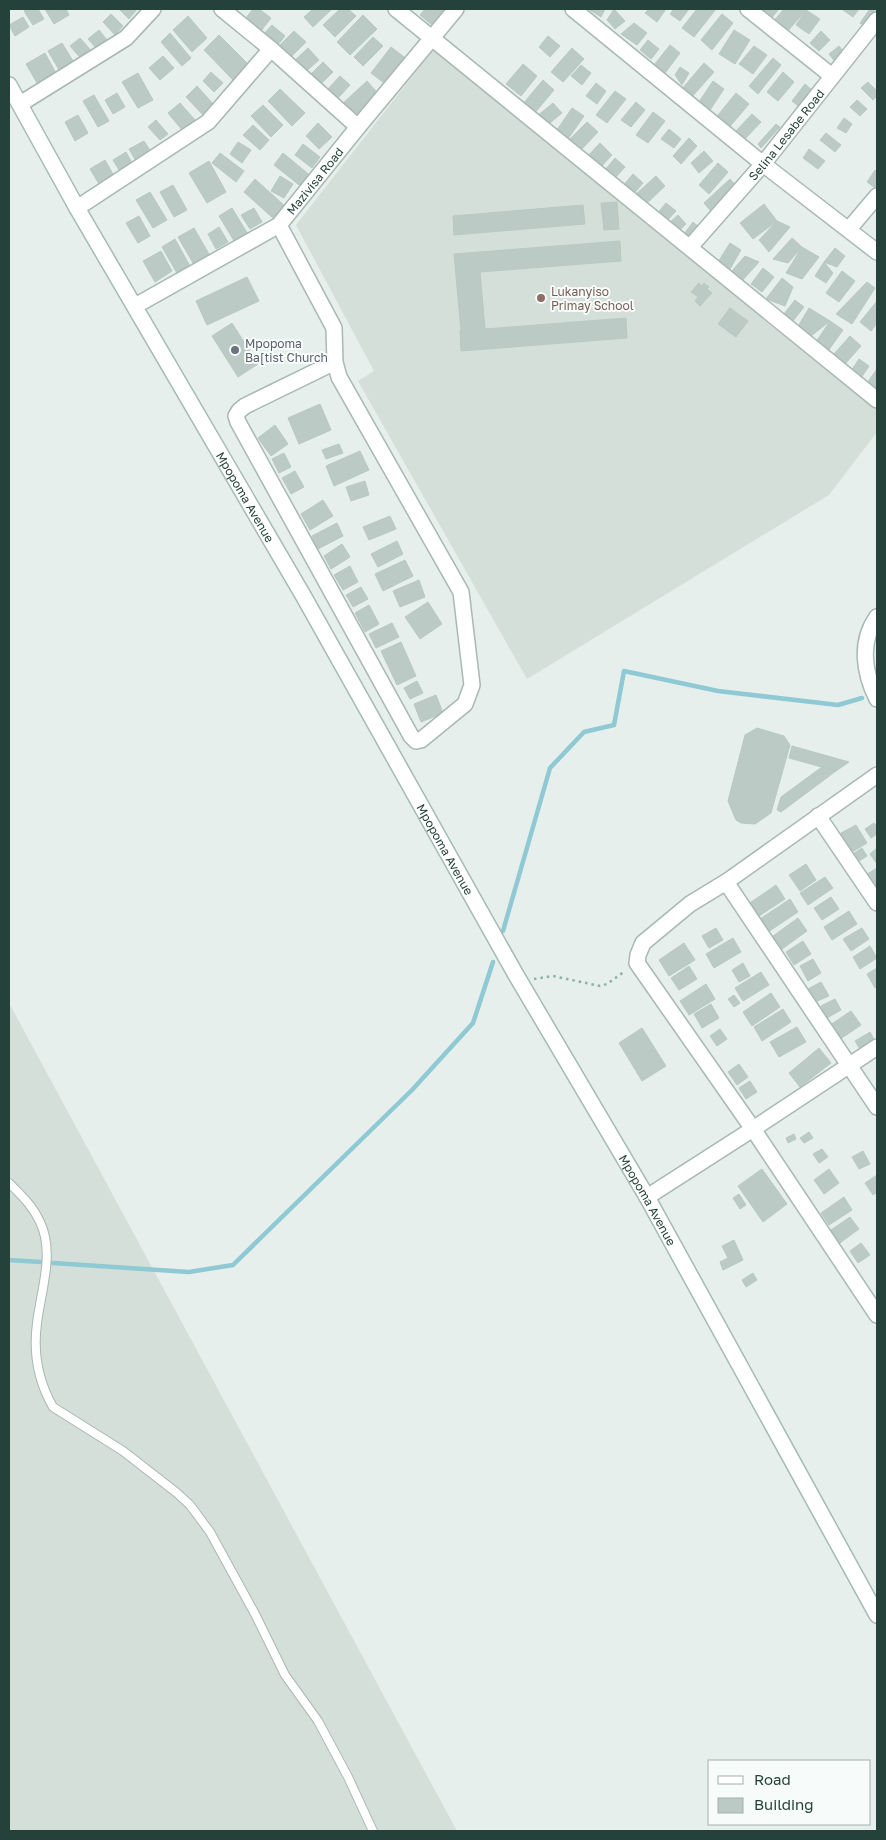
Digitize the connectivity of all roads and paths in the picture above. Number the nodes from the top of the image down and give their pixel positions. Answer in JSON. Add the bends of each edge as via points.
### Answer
{"nodes":[{"id":1,"x":153,"y":9,"type":"edge"},
{"id":2,"x":222,"y":9,"type":"edge"},
{"id":3,"x":396,"y":9,"type":"edge"},
{"id":4,"x":456,"y":9,"type":"edge"},
{"id":5,"x":573,"y":9,"type":"edge"},
{"id":6,"x":748,"y":9,"type":"edge"},
{"id":7,"x":877,"y":20,"type":"edge"},
{"id":8,"x":432,"y":38,"type":"junction"},
{"id":9,"x":271,"y":49,"type":"junction"},
{"id":10,"x":832,"y":76,"type":"junction"},
{"id":11,"x":9,"y":85,"type":"edge"},
{"id":12,"x":20,"y":104,"type":"junction"},
{"id":13,"x":358,"y":127,"type":"junction"},
{"id":14,"x":762,"y":164,"type":"junction"},
{"id":15,"x":877,"y":196,"type":"edge"},
{"id":16,"x":77,"y":208,"type":"junction"},
{"id":17,"x":279,"y":225,"type":"junction"},
{"id":18,"x":849,"y":229,"type":"junction"},
{"id":19,"x":690,"y":247,"type":"junction"},
{"id":20,"x":877,"y":252,"type":"edge"},
{"id":21,"x":135,"y":306,"type":"junction"},
{"id":22,"x":335,"y":362,"type":"junction"},
{"id":23,"x":877,"y":400,"type":"edge"},
{"id":24,"x":877,"y":617,"type":"edge"},
{"id":25,"x":877,"y":699,"type":"edge"},
{"id":26,"x":877,"y":775,"type":"edge"},
{"id":27,"x":818,"y":816,"type":"junction"},
{"id":28,"x":726,"y":882,"type":"junction"},
{"id":29,"x":877,"y":903,"type":"edge"},
{"id":30,"x":636,"y":963,"type":"junction"},
{"id":31,"x":520,"y":981,"type":"junction"},
{"id":32,"x":877,"y":1047,"type":"edge"},
{"id":33,"x":850,"y":1064,"type":"junction"},
{"id":34,"x":877,"y":1107,"type":"edge"},
{"id":35,"x":753,"y":1129,"type":"junction"},
{"id":36,"x":9,"y":1183,"type":"edge"},
{"id":37,"x":646,"y":1197,"type":"junction"},
{"id":38,"x":877,"y":1314,"type":"edge"},
{"id":39,"x":877,"y":1615,"type":"edge"},
{"id":40,"x":373,"y":1831,"type":"edge"}],
"edges":[{"from":1,"to":12,"type":"street","via":[[126,38]]},
{"from":2,"to":9,"type":"street"},
{"from":3,"to":8,"type":"street"},
{"from":4,"to":8,"type":"street","name":"Mazivisa Road"},
{"from":5,"to":14,"type":"street"},
{"from":6,"to":10,"type":"street"},
{"from":7,"to":10,"type":"street","name":"Selina Lesabe Road"},
{"from":8,"to":13,"type":"street","name":"Mazivisa Road"},
{"from":8,"to":19,"type":"street"},
{"from":9,"to":13,"type":"street"},
{"from":9,"to":16,"type":"street","via":[[208,122]]},
{"from":10,"to":14,"type":"street","name":"Selina Lesabe Road"},
{"from":11,"to":12,"type":"street","name":"Mpopoma Avenue"},
{"from":12,"to":16,"type":"street","name":"Mpopoma Avenue"},
{"from":13,"to":17,"type":"street","name":"Mazivisa Road"},
{"from":14,"to":18,"type":"street"},
{"from":14,"to":19,"type":"street","name":"Selina Lesabe Road"},
{"from":15,"to":18,"type":"street"},
{"from":16,"to":21,"type":"street","name":"Mpopoma Avenue"},
{"from":17,"to":21,"type":"street","name":"Mazivisa Road"},
{"from":17,"to":22,"type":"street","via":[[334,328]]},
{"from":18,"to":20,"type":"street"},
{"from":19,"to":23,"type":"street"},
{"from":21,"to":31,"type":"street","name":"Mpopoma Avenue","via":[[304,597]]},
{"from":22,"to":22,"type":"street","via":[[339,377],[462,596],[472,685],[465,704],[421,740],[416,741],[411,736],[236,416],[245,406]]},
{"from":24,"to":25,"type":"street","via":[[865,642],[869,683]]},
{"from":26,"to":27,"type":"street"},
{"from":27,"to":28,"type":"street"},
{"from":27,"to":29,"type":"street"},
{"from":28,"to":30,"type":"street","via":[[690,904],[643,943]]},
{"from":28,"to":33,"type":"street"},
{"from":30,"to":31,"type":"path","via":[[600,986],[553,976]]},
{"from":30,"to":35,"type":"street"},
{"from":31,"to":37,"type":"street","name":"Mpopoma Avenue"},
{"from":32,"to":33,"type":"street"},
{"from":33,"to":34,"type":"street"},
{"from":33,"to":35,"type":"street"},
{"from":35,"to":37,"type":"street"},
{"from":35,"to":38,"type":"street"},
{"from":36,"to":40,"type":"lane","via":[[41,1223],[46,1243],[35,1352],[46,1396],[53,1407],[123,1451],[190,1505],[210,1532],[285,1675],[318,1721]]},
{"from":37,"to":39,"type":"street","name":"Mpopoma Avenue"}]}
